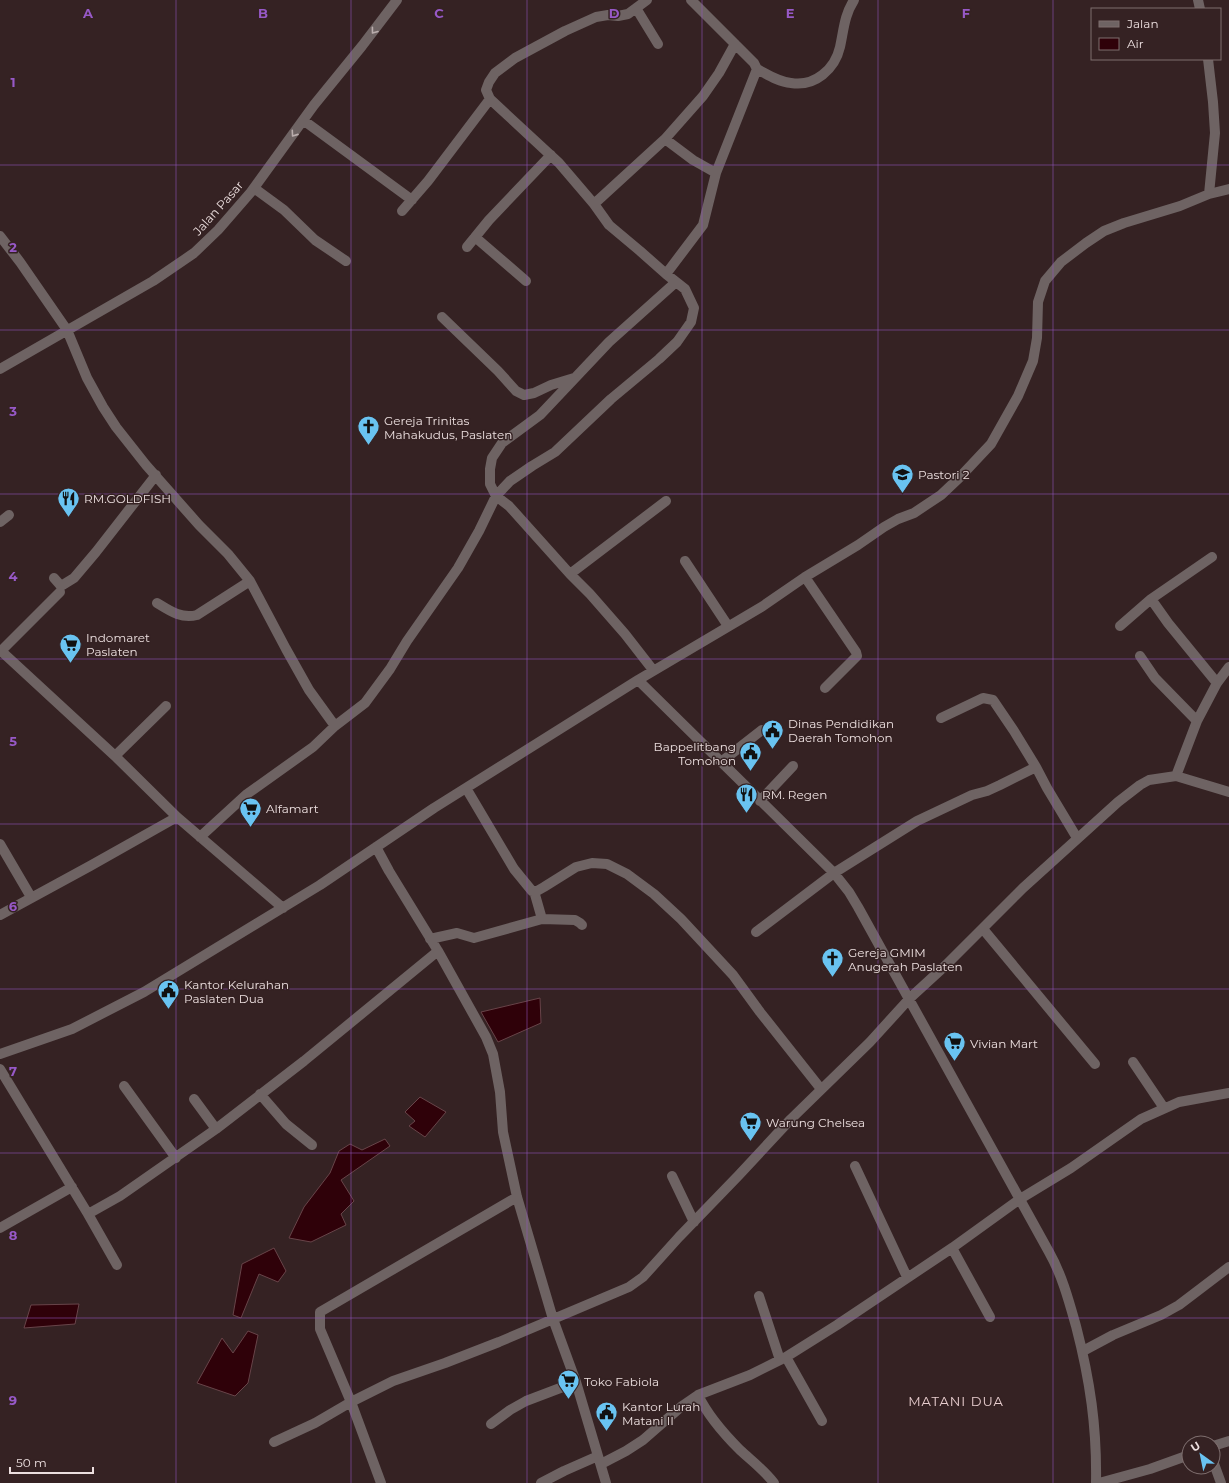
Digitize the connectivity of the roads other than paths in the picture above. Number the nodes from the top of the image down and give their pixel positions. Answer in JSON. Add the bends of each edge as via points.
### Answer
{"nodes":[{"id":1,"x":397,"y":0,"type":"edge"},
{"id":2,"x":647,"y":0,"type":"edge"},
{"id":3,"x":854,"y":0,"type":"edge"},
{"id":4,"x":693,"y":1,"type":"edge"},
{"id":5,"x":636,"y":8,"type":"junction"},
{"id":6,"x":658,"y":44,"type":"dead end"},
{"id":7,"x":735,"y":44,"type":"junction"},
{"id":8,"x":1208,"y":60,"type":"edge"},
{"id":9,"x":757,"y":69,"type":"junction"},
{"id":10,"x":490,"y":99,"type":"junction"},
{"id":11,"x":303,"y":120,"type":"junction"},
{"id":12,"x":665,"y":139,"type":"junction"},
{"id":13,"x":551,"y":155,"type":"junction"},
{"id":14,"x":716,"y":174,"type":"junction"},
{"id":15,"x":254,"y":188,"type":"junction"},
{"id":16,"x":1229,"y":189,"type":"edge"},
{"id":17,"x":1208,"y":194,"type":"junction"},
{"id":18,"x":412,"y":200,"type":"junction"},
{"id":19,"x":594,"y":204,"type":"junction"},
{"id":20,"x":402,"y":211,"type":"dead end"},
{"id":21,"x":0,"y":236,"type":"edge"},
{"id":22,"x":475,"y":237,"type":"junction"},
{"id":23,"x":467,"y":247,"type":"dead end"},
{"id":24,"x":346,"y":261,"type":"dead end"},
{"id":25,"x":666,"y":274,"type":"junction"},
{"id":26,"x":526,"y":281,"type":"dead end"},
{"id":27,"x":676,"y":282,"type":"junction"},
{"id":28,"x":442,"y":318,"type":"dead end"},
{"id":29,"x":67,"y":330,"type":"junction"},
{"id":30,"x":0,"y":369,"type":"edge"},
{"id":31,"x":574,"y":378,"type":"junction"},
{"id":32,"x":156,"y":475,"type":"junction"},
{"id":33,"x":496,"y":496,"type":"junction"},
{"id":34,"x":666,"y":501,"type":"dead end"},
{"id":35,"x":9,"y":514,"type":"dead end"},
{"id":36,"x":0,"y":522,"type":"edge"},
{"id":37,"x":1212,"y":557,"type":"dead end"},
{"id":38,"x":685,"y":561,"type":"dead end"},
{"id":39,"x":570,"y":574,"type":"junction"},
{"id":40,"x":805,"y":577,"type":"junction"},
{"id":41,"x":54,"y":578,"type":"dead end"},
{"id":42,"x":250,"y":581,"type":"junction"},
{"id":43,"x":60,"y":592,"type":"dead end"},
{"id":44,"x":1151,"y":599,"type":"junction"},
{"id":45,"x":157,"y":603,"type":"dead end"},
{"id":46,"x":728,"y":626,"type":"junction"},
{"id":47,"x":1120,"y":626,"type":"dead end"},
{"id":48,"x":1,"y":651,"type":"edge"},
{"id":49,"x":1140,"y":656,"type":"dead end"},
{"id":50,"x":1229,"y":667,"type":"edge"},
{"id":51,"x":653,"y":670,"type":"junction"},
{"id":52,"x":638,"y":680,"type":"junction"},
{"id":53,"x":1217,"y":683,"type":"junction"},
{"id":54,"x":825,"y":688,"type":"dead end"},
{"id":55,"x":166,"y":706,"type":"dead end"},
{"id":56,"x":941,"y":718,"type":"dead end"},
{"id":57,"x":1197,"y":721,"type":"junction"},
{"id":58,"x":335,"y":726,"type":"junction"},
{"id":59,"x":762,"y":730,"type":"dead end"},
{"id":60,"x":115,"y":756,"type":"junction"},
{"id":61,"x":722,"y":762,"type":"junction"},
{"id":62,"x":793,"y":766,"type":"dead end"},
{"id":63,"x":1036,"y":767,"type":"junction"},
{"id":64,"x":1176,"y":776,"type":"junction"},
{"id":65,"x":466,"y":788,"type":"junction"},
{"id":66,"x":1229,"y":792,"type":"edge"},
{"id":67,"x":760,"y":801,"type":"junction"},
{"id":68,"x":177,"y":817,"type":"junction"},
{"id":69,"x":200,"y":836,"type":"junction"},
{"id":70,"x":1078,"y":838,"type":"junction"},
{"id":71,"x":0,"y":844,"type":"edge"},
{"id":72,"x":376,"y":847,"type":"junction"},
{"id":73,"x":834,"y":873,"type":"junction"},
{"id":74,"x":534,"y":891,"type":"junction"},
{"id":75,"x":31,"y":897,"type":"junction"},
{"id":76,"x":282,"y":908,"type":"junction"},
{"id":77,"x":0,"y":915,"type":"edge"},
{"id":78,"x":542,"y":919,"type":"junction"},
{"id":79,"x":582,"y":925,"type":"dead end"},
{"id":80,"x":983,"y":929,"type":"junction"},
{"id":81,"x":756,"y":932,"type":"dead end"},
{"id":82,"x":430,"y":939,"type":"junction"},
{"id":83,"x":438,"y":951,"type":"junction"},
{"id":84,"x":910,"y":998,"type":"junction"},
{"id":85,"x":0,"y":1054,"type":"edge"},
{"id":86,"x":1132,"y":1062,"type":"dead end"},
{"id":87,"x":1095,"y":1064,"type":"dead end"},
{"id":88,"x":0,"y":1068,"type":"edge"},
{"id":89,"x":124,"y":1086,"type":"dead end"},
{"id":90,"x":821,"y":1089,"type":"junction"},
{"id":91,"x":1229,"y":1093,"type":"edge"},
{"id":92,"x":260,"y":1094,"type":"junction"},
{"id":93,"x":194,"y":1099,"type":"dead end"},
{"id":94,"x":1164,"y":1108,"type":"junction"},
{"id":95,"x":216,"y":1129,"type":"junction"},
{"id":96,"x":312,"y":1145,"type":"dead end"},
{"id":97,"x":176,"y":1158,"type":"junction"},
{"id":98,"x":855,"y":1166,"type":"dead end"},
{"id":99,"x":672,"y":1176,"type":"dead end"},
{"id":100,"x":72,"y":1187,"type":"junction"},
{"id":101,"x":517,"y":1197,"type":"junction"},
{"id":102,"x":1020,"y":1199,"type":"junction"},
{"id":103,"x":88,"y":1214,"type":"junction"},
{"id":104,"x":694,"y":1222,"type":"junction"},
{"id":105,"x":0,"y":1228,"type":"edge"},
{"id":106,"x":952,"y":1248,"type":"junction"},
{"id":107,"x":117,"y":1265,"type":"dead end"},
{"id":108,"x":1229,"y":1267,"type":"edge"},
{"id":109,"x":907,"y":1277,"type":"junction"},
{"id":110,"x":759,"y":1296,"type":"dead end"},
{"id":111,"x":990,"y":1317,"type":"dead end"},
{"id":112,"x":553,"y":1319,"type":"junction"},
{"id":113,"x":1083,"y":1351,"type":"junction"},
{"id":114,"x":783,"y":1358,"type":"junction"},
{"id":115,"x":576,"y":1382,"type":"junction"},
{"id":116,"x":698,"y":1395,"type":"junction"},
{"id":117,"x":350,"y":1402,"type":"junction"},
{"id":118,"x":822,"y":1421,"type":"dead end"},
{"id":119,"x":491,"y":1424,"type":"dead end"},
{"id":120,"x":274,"y":1442,"type":"dead end"},
{"id":121,"x":1181,"y":1458,"type":"edge"},
{"id":122,"x":599,"y":1460,"type":"junction"},
{"id":123,"x":381,"y":1483,"type":"edge"},
{"id":124,"x":541,"y":1483,"type":"edge"},
{"id":125,"x":606,"y":1483,"type":"edge"},
{"id":126,"x":774,"y":1483,"type":"edge"},
{"id":127,"x":1098,"y":1483,"type":"edge"}],
"edges":[{"from":1,"to":11,"type":"street","name":"Jalan Pasar","one_way":true},
{"from":2,"to":5,"type":"street"},
{"from":3,"to":9,"type":"street","via":[[847,10],[840,47],[830,70],[816,79],[797,84],[774,78]]},
{"from":4,"to":7,"type":"street"},
{"from":5,"to":6,"type":"street"},
{"from":5,"to":10,"type":"street","via":[[628,14],[618,16],[596,16],[515,58],[495,73],[488,82],[486,90]]},
{"from":7,"to":9,"type":"street"},
{"from":7,"to":12,"type":"street","via":[[703,96]]},
{"from":8,"to":17,"type":"street","via":[[1215,134]]},
{"from":9,"to":14,"type":"street"},
{"from":10,"to":13,"type":"street"},
{"from":10,"to":18,"type":"street"},
{"from":11,"to":15,"type":"street","name":"Jalan Pasar","one_way":true},
{"from":11,"to":18,"type":"street"},
{"from":12,"to":14,"type":"street"},
{"from":12,"to":19,"type":"street"},
{"from":13,"to":19,"type":"street"},
{"from":13,"to":22,"type":"street"},
{"from":14,"to":25,"type":"street","via":[[703,225]]},
{"from":15,"to":24,"type":"street","via":[[284,210],[315,240]]},
{"from":15,"to":29,"type":"street","name":"Jalan Pasar","via":[[218,230],[194,253],[153,281]]},
{"from":16,"to":17,"type":"street"},
{"from":17,"to":40,"type":"street","via":[[1104,231],[1061,262],[1045,281],[1038,302],[1037,338],[1033,361],[1018,396],[991,444],[941,495],[914,513],[884,527]]},
{"from":18,"to":20,"type":"street"},
{"from":19,"to":25,"type":"street","via":[[609,224]]},
{"from":21,"to":29,"type":"street"},
{"from":22,"to":23,"type":"street"},
{"from":22,"to":26,"type":"street"},
{"from":25,"to":27,"type":"street"},
{"from":27,"to":31,"type":"street","via":[[608,342]]},
{"from":27,"to":33,"type":"street","via":[[685,289],[694,308],[691,322],[677,342],[555,452],[510,481]]},
{"from":28,"to":31,"type":"street","via":[[516,391],[524,395]]},
{"from":29,"to":30,"type":"street","name":"Jalan Pasar"},
{"from":29,"to":32,"type":"street","via":[[87,378],[103,407],[116,427]]},
{"from":31,"to":33,"type":"street","via":[[550,406],[502,443],[496,451],[490,470],[490,484]]},
{"from":32,"to":41,"type":"street","via":[[74,578],[61,586]]},
{"from":32,"to":42,"type":"street"},
{"from":33,"to":39,"type":"street","via":[[509,506]]},
{"from":33,"to":58,"type":"street","via":[[458,568],[390,669],[365,703]]},
{"from":34,"to":39,"type":"street"},
{"from":35,"to":36,"type":"street"},
{"from":37,"to":44,"type":"street"},
{"from":38,"to":46,"type":"street"},
{"from":39,"to":51,"type":"street","via":[[625,634]]},
{"from":40,"to":46,"type":"street"},
{"from":40,"to":54,"type":"street","via":[[857,656]]},
{"from":42,"to":45,"type":"street","via":[[190,617],[173,613]]},
{"from":42,"to":58,"type":"street","via":[[309,690]]},
{"from":43,"to":48,"type":"street"},
{"from":44,"to":47,"type":"street"},
{"from":44,"to":53,"type":"street"},
{"from":46,"to":51,"type":"street"},
{"from":48,"to":60,"type":"street"},
{"from":49,"to":57,"type":"street","via":[[1155,678]]},
{"from":50,"to":53,"type":"street"},
{"from":51,"to":52,"type":"street"},
{"from":52,"to":61,"type":"street"},
{"from":52,"to":65,"type":"street"},
{"from":53,"to":57,"type":"street"},
{"from":55,"to":60,"type":"street"},
{"from":56,"to":63,"type":"street","via":[[983,698],[993,700]]},
{"from":57,"to":64,"type":"street"},
{"from":58,"to":69,"type":"street","via":[[313,747],[247,794]]},
{"from":59,"to":61,"type":"street"},
{"from":60,"to":68,"type":"street"},
{"from":61,"to":67,"type":"street"},
{"from":62,"to":67,"type":"street"},
{"from":63,"to":70,"type":"street"},
{"from":63,"to":73,"type":"street","via":[[918,821]]},
{"from":64,"to":66,"type":"street"},
{"from":64,"to":70,"type":"street","via":[[1149,780],[1140,785]]},
{"from":65,"to":72,"type":"street"},
{"from":65,"to":74,"type":"street","via":[[514,869],[524,883]]},
{"from":67,"to":73,"type":"street"},
{"from":68,"to":69,"type":"street"},
{"from":68,"to":75,"type":"street"},
{"from":69,"to":76,"type":"street"},
{"from":70,"to":80,"type":"street"},
{"from":71,"to":75,"type":"street"},
{"from":72,"to":76,"type":"street"},
{"from":72,"to":82,"type":"street"},
{"from":73,"to":81,"type":"street"},
{"from":73,"to":84,"type":"street","via":[[849,892]]},
{"from":74,"to":78,"type":"street"},
{"from":74,"to":90,"type":"street","via":[[576,867],[592,863],[607,864],[628,874],[681,919],[733,975]]},
{"from":75,"to":77,"type":"street"},
{"from":76,"to":85,"type":"street","via":[[144,992],[104,1013],[72,1029]]},
{"from":78,"to":79,"type":"street","via":[[575,920]]},
{"from":78,"to":82,"type":"street","via":[[474,938],[457,933]]},
{"from":80,"to":84,"type":"street"},
{"from":80,"to":87,"type":"street"},
{"from":82,"to":83,"type":"street"},
{"from":83,"to":92,"type":"street"},
{"from":83,"to":101,"type":"street","via":[[493,1054],[500,1092],[503,1132]]},
{"from":84,"to":90,"type":"street","via":[[870,1042]]},
{"from":84,"to":102,"type":"street","via":[[948,1072]]},
{"from":86,"to":94,"type":"street"},
{"from":88,"to":100,"type":"street"},
{"from":89,"to":97,"type":"street"},
{"from":90,"to":104,"type":"street"},
{"from":91,"to":94,"type":"street","via":[[1179,1102]]},
{"from":92,"to":95,"type":"street"},
{"from":92,"to":96,"type":"street","via":[[286,1124]]},
{"from":93,"to":95,"type":"street"},
{"from":94,"to":102,"type":"street","via":[[1141,1119],[1071,1168]]},
{"from":95,"to":97,"type":"street"},
{"from":97,"to":103,"type":"street"},
{"from":98,"to":109,"type":"street"},
{"from":99,"to":104,"type":"street"},
{"from":100,"to":103,"type":"street"},
{"from":100,"to":105,"type":"street"},
{"from":101,"to":112,"type":"street"},
{"from":101,"to":117,"type":"street","via":[[320,1312],[320,1329]]},
{"from":102,"to":106,"type":"street"},
{"from":102,"to":113,"type":"street","via":[[1065,1288]]},
{"from":103,"to":107,"type":"street"},
{"from":104,"to":112,"type":"street","via":[[642,1277],[628,1287]]},
{"from":106,"to":109,"type":"street"},
{"from":106,"to":111,"type":"street"},
{"from":108,"to":113,"type":"street","via":[[1179,1305]]},
{"from":109,"to":114,"type":"street"},
{"from":110,"to":114,"type":"street"},
{"from":112,"to":115,"type":"street"},
{"from":112,"to":117,"type":"street","via":[[445,1363],[392,1381]]},
{"from":113,"to":127,"type":"street","via":[[1094,1414]]},
{"from":114,"to":116,"type":"street","via":[[750,1375]]},
{"from":114,"to":118,"type":"street"},
{"from":115,"to":119,"type":"street","via":[[526,1401]]},
{"from":115,"to":122,"type":"street"},
{"from":116,"to":122,"type":"street","via":[[643,1440],[626,1451]]},
{"from":116,"to":126,"type":"street","via":[[703,1406],[721,1429]]},
{"from":117,"to":120,"type":"street","via":[[315,1423]]},
{"from":117,"to":123,"type":"street"},
{"from":121,"to":127,"type":"street"},
{"from":122,"to":124,"type":"street","via":[[564,1470]]},
{"from":122,"to":125,"type":"street"}]}
